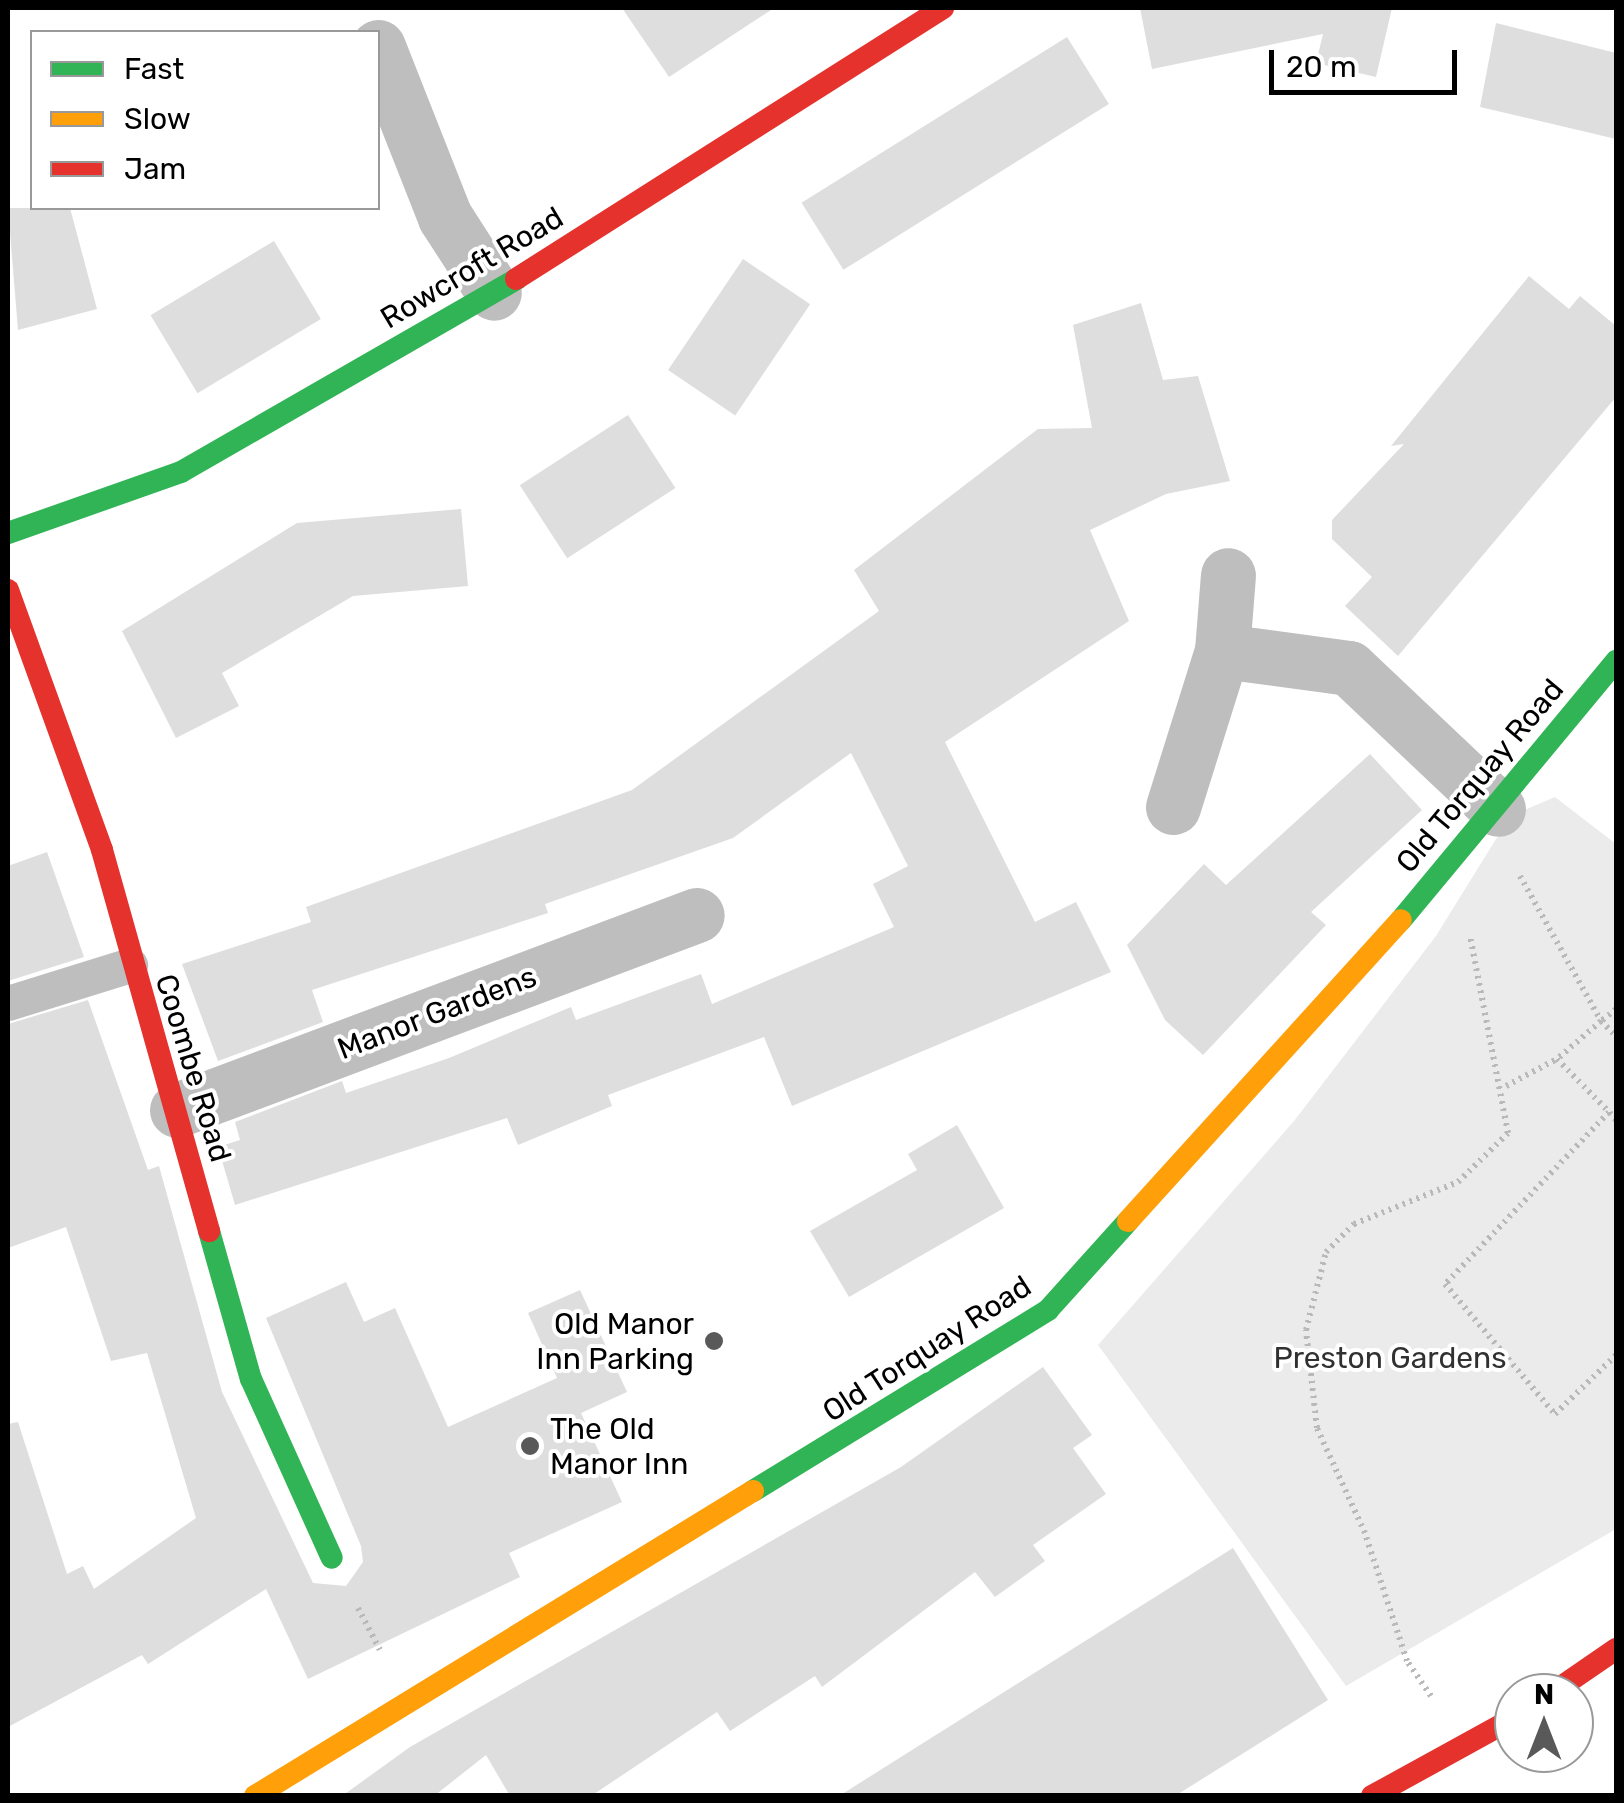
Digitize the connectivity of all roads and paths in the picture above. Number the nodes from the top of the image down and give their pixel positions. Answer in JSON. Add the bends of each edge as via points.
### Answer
{"nodes":[{"id":1,"x":943,"y":8,"type":"edge"},
{"id":2,"x":380,"y":52,"type":"edge"},
{"id":3,"x":494,"y":293,"type":"junction"},
{"id":4,"x":8,"y":533,"type":"edge"},
{"id":5,"x":1228,"y":575,"type":"dead end"},
{"id":6,"x":8,"y":590,"type":"edge"},
{"id":7,"x":1222,"y":651,"type":"junction"},
{"id":8,"x":1616,"y":660,"type":"edge"},
{"id":9,"x":1173,"y":807,"type":"dead end"},
{"id":10,"x":1488,"y":822,"type":"junction"},
{"id":11,"x":697,"y":915,"type":"dead end"},
{"id":12,"x":1474,"y":925,"type":"dead end"},
{"id":13,"x":130,"y":965,"type":"junction"},
{"id":14,"x":8,"y":1003,"type":"edge"},
{"id":15,"x":1616,"y":1009,"type":"edge"},
{"id":16,"x":1601,"y":1021,"type":"junction"},
{"id":17,"x":1616,"y":1036,"type":"edge"},
{"id":18,"x":1557,"y":1059,"type":"junction"},
{"id":19,"x":1506,"y":1086,"type":"junction"},
{"id":20,"x":177,"y":1110,"type":"junction"},
{"id":21,"x":1609,"y":1112,"type":"junction"},
{"id":22,"x":1616,"y":1120,"type":"edge"},
{"id":23,"x":1616,"y":1355,"type":"edge"},
{"id":24,"x":332,"y":1558,"type":"joint"},
{"id":25,"x":1616,"y":1650,"type":"edge"},
{"id":26,"x":1582,"y":1673,"type":"edge"},
{"id":27,"x":408,"y":1704,"type":"junction"},
{"id":28,"x":1494,"y":1730,"type":"edge"},
{"id":29,"x":1465,"y":1747,"type":"junction"},
{"id":30,"x":255,"y":1796,"type":"edge"},
{"id":31,"x":1372,"y":1796,"type":"edge"}],
"edges":[{"from":1,"to":3,"type":"street","name":"Rowcroft Road"},
{"from":2,"to":3,"type":"street","via":[[446,217]]},
{"from":3,"to":4,"type":"street","name":"Rowcroft Road","via":[[181,472]]},
{"from":5,"to":7,"type":"street"},
{"from":6,"to":13,"type":"street","name":"Coombe Road","via":[[102,850]]},
{"from":7,"to":9,"type":"street"},
{"from":7,"to":10,"type":"street","via":[[1349,668]]},
{"from":8,"to":10,"type":"street","name":"Old Torquay Road"},
{"from":10,"to":16,"type":"path","via":[[1536,894]]},
{"from":10,"to":27,"type":"street","name":"Old Torquay Road","via":[[1048,1310]]},
{"from":11,"to":20,"type":"street","name":"Manor Gardens"},
{"from":12,"to":19,"type":"path","via":[[1469,939]]},
{"from":13,"to":14,"type":"lane"},
{"from":13,"to":20,"type":"street","name":"Coombe Road"},
{"from":15,"to":16,"type":"path"},
{"from":16,"to":17,"type":"path"},
{"from":16,"to":18,"type":"path"},
{"from":18,"to":19,"type":"path"},
{"from":18,"to":21,"type":"path"},
{"from":19,"to":29,"type":"path","via":[[1508,1133],[1488,1162],[1354,1224],[1326,1252],[1307,1314],[1317,1428],[1365,1533],[1407,1661]]},
{"from":20,"to":24,"type":"street","name":"Coombe Road","via":[[252,1379]]},
{"from":21,"to":22,"type":"path"},
{"from":21,"to":23,"type":"path","via":[[1445,1284],[1555,1414]]},
{"from":24,"to":27,"type":"path"},
{"from":25,"to":26,"type":"street"},
{"from":27,"to":30,"type":"street","name":"Old Torquay Road"},
{"from":28,"to":29,"type":"street"},
{"from":29,"to":31,"type":"street"}]}
